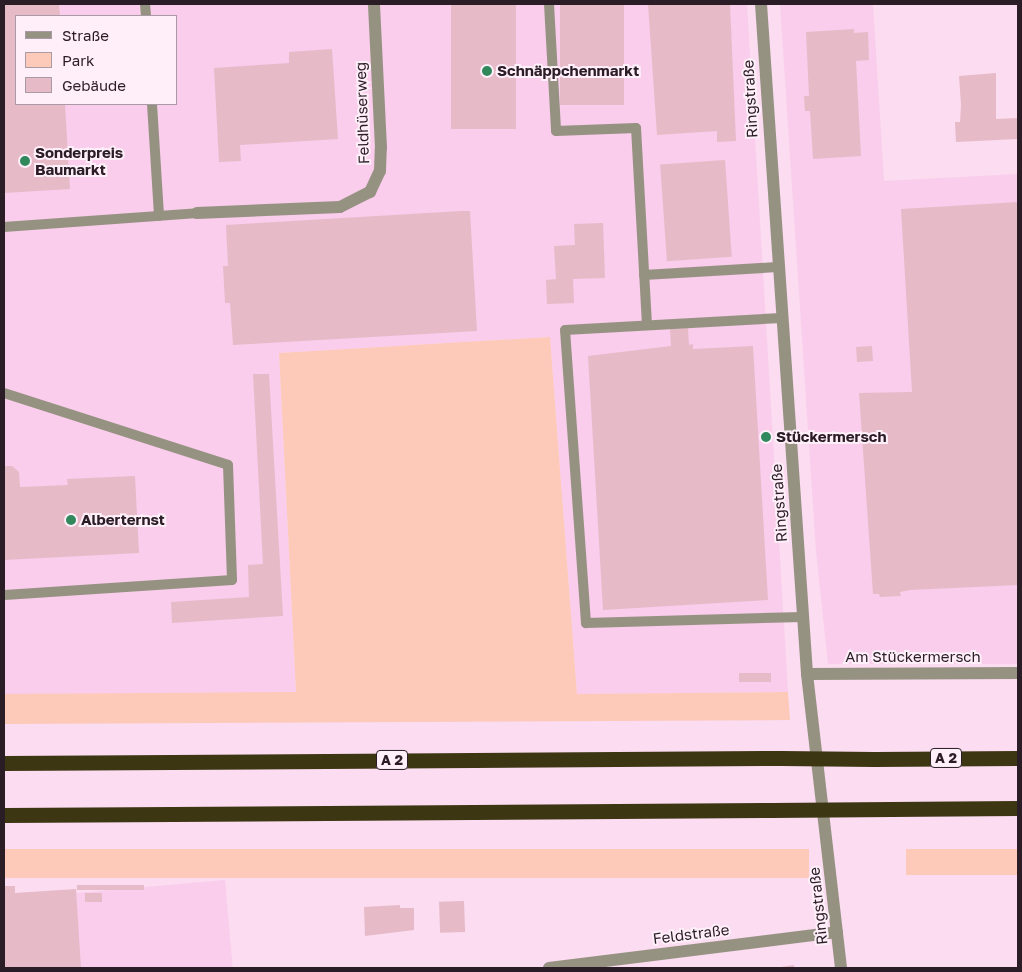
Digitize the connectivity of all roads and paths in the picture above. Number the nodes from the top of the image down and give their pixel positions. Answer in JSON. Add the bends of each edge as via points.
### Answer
{"nodes":[{"id":1,"x":374,"y":4,"type":"edge"},
{"id":2,"x":548,"y":4,"type":"edge"},
{"id":3,"x":760,"y":4,"type":"edge"},
{"id":4,"x":152,"y":105,"type":"edge"},
{"id":5,"x":197,"y":213,"type":"joint"},
{"id":6,"x":160,"y":216,"type":"junction"},
{"id":7,"x":4,"y":227,"type":"edge"},
{"id":8,"x":777,"y":267,"type":"junction"},
{"id":9,"x":644,"y":275,"type":"junction"},
{"id":10,"x":781,"y":318,"type":"junction"},
{"id":11,"x":647,"y":324,"type":"junction"},
{"id":12,"x":4,"y":393,"type":"edge"},
{"id":13,"x":4,"y":595,"type":"edge"},
{"id":14,"x":803,"y":617,"type":"junction"},
{"id":15,"x":1018,"y":673,"type":"edge"},
{"id":16,"x":808,"y":674,"type":"junction"},
{"id":17,"x":1018,"y":758,"type":"edge"},
{"id":18,"x":4,"y":762,"type":"edge"},
{"id":19,"x":1018,"y":808,"type":"edge"},
{"id":20,"x":4,"y":814,"type":"edge"},
{"id":21,"x":837,"y":932,"type":"junction"},
{"id":22,"x":549,"y":968,"type":"edge"},
{"id":23,"x":841,"y":968,"type":"edge"}],
"edges":[{"from":1,"to":5,"type":"street","name":"Feldhüserweg","via":[[381,148],[380,171],[370,192],[340,207]]},
{"from":2,"to":9,"type":"lane","via":[[556,131],[636,128]]},
{"from":3,"to":8,"type":"street","name":"Ringstraße"},
{"from":4,"to":6,"type":"lane"},
{"from":5,"to":6,"type":"lane"},
{"from":6,"to":7,"type":"lane"},
{"from":8,"to":9,"type":"lane"},
{"from":8,"to":10,"type":"street","name":"Ringstraße"},
{"from":9,"to":11,"type":"lane"},
{"from":10,"to":11,"type":"lane"},
{"from":10,"to":14,"type":"street","name":"Ringstraße"},
{"from":11,"to":14,"type":"lane","via":[[565,330],[586,623]]},
{"from":12,"to":13,"type":"lane","via":[[228,466],[232,580]]},
{"from":14,"to":16,"type":"street","name":"Ringstraße"},
{"from":15,"to":16,"type":"street","name":"Am Stückermersch"},
{"from":16,"to":21,"type":"street","name":"Ringstraße"},
{"from":17,"to":18,"type":"highway","number":"A 2","bridge":true},
{"from":19,"to":20,"type":"highway","bridge":true},
{"from":21,"to":22,"type":"street","name":"Feldstraße"},
{"from":21,"to":23,"type":"street","name":"Ringstraße"}]}
